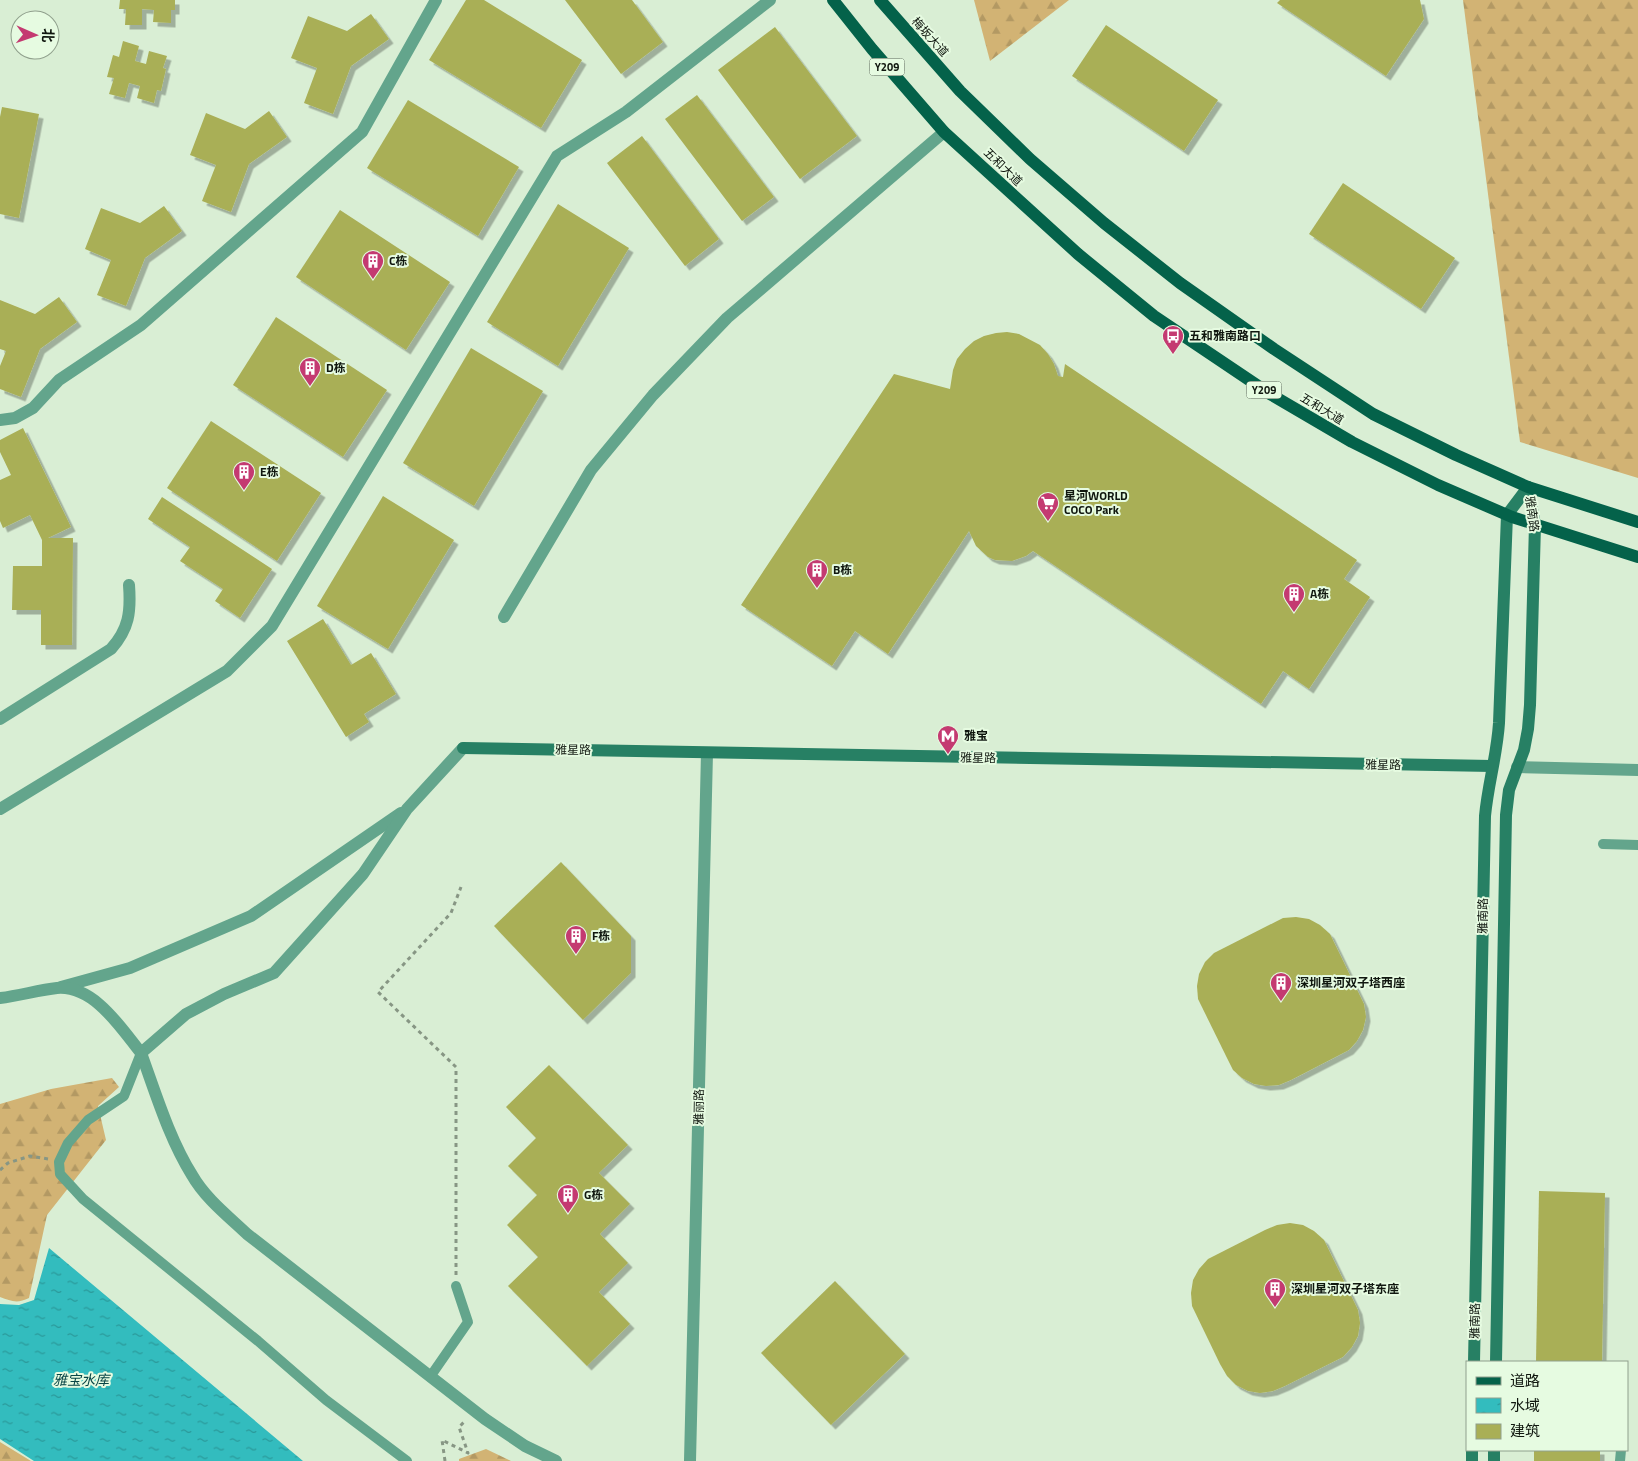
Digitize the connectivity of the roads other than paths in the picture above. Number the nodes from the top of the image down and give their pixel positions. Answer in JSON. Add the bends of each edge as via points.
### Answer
{"nodes":[{"id":1,"x":436,"y":0,"type":"edge"},
{"id":2,"x":770,"y":0,"type":"edge"},
{"id":3,"x":833,"y":0,"type":"edge"},
{"id":4,"x":880,"y":0,"type":"edge"},
{"id":5,"x":960,"y":91,"type":"joint"},
{"id":6,"x":944,"y":132,"type":"junction"},
{"id":7,"x":0,"y":420,"type":"edge"},
{"id":8,"x":1528,"y":487,"type":"junction"},
{"id":9,"x":1507,"y":515,"type":"junction"},
{"id":10,"x":1638,"y":522,"type":"edge"},
{"id":11,"x":1535,"y":525,"type":"junction"},
{"id":12,"x":1638,"y":557,"type":"edge"},
{"id":13,"x":130,"y":585,"type":"dead end"},
{"id":14,"x":504,"y":617,"type":"dead end"},
{"id":15,"x":0,"y":719,"type":"edge"},
{"id":16,"x":707,"y":753,"type":"junction"},
{"id":17,"x":1492,"y":766,"type":"junction"},
{"id":18,"x":1518,"y":767,"type":"junction"},
{"id":19,"x":1638,"y":770,"type":"edge"},
{"id":20,"x":0,"y":809,"type":"edge"},
{"id":21,"x":407,"y":809,"type":"junction"},
{"id":22,"x":1603,"y":844,"type":"dead end"},
{"id":23,"x":1638,"y":845,"type":"edge"},
{"id":24,"x":59,"y":988,"type":"junction"},
{"id":25,"x":0,"y":998,"type":"edge"},
{"id":26,"x":141,"y":1053,"type":"junction"},
{"id":27,"x":456,"y":1286,"type":"road end"},
{"id":28,"x":1474,"y":1361,"type":"edge"},
{"id":29,"x":1496,"y":1361,"type":"edge"},
{"id":30,"x":430,"y":1377,"type":"junction"},
{"id":31,"x":407,"y":1461,"type":"edge"},
{"id":32,"x":556,"y":1461,"type":"edge"},
{"id":33,"x":690,"y":1461,"type":"edge"}],
"edges":[{"from":1,"to":7,"type":"street","via":[[362,132],[141,324],[59,380],[33,408],[15,418]]},
{"from":2,"to":20,"type":"street","via":[[626,112],[557,156],[272,626],[228,671]]},
{"from":3,"to":6,"type":"main road","number":"Y209"},
{"from":4,"to":5,"type":"main road","name":"梅坂大道"},
{"from":5,"to":8,"type":"main road","name":"五和大道","via":[[1030,159],[1180,283],[1373,414]]},
{"from":6,"to":9,"type":"main road","name":"五和大道","number":"Y209","via":[[1078,254],[1154,316],[1270,394],[1352,442]]},
{"from":6,"to":14,"type":"street","via":[[727,318],[653,395],[591,470]]},
{"from":8,"to":9,"type":"street","name":"雅南路"},
{"from":8,"to":10,"type":"main road","name":"五和大道"},
{"from":8,"to":11,"type":"street","name":"雅南路"},
{"from":9,"to":11,"type":"main road","name":"五和大道","number":"Y209"},
{"from":9,"to":17,"type":"street","name":"雅南路","via":[[1499,723]]},
{"from":11,"to":12,"type":"main road","name":"五和大道","number":"Y209"},
{"from":11,"to":18,"type":"street","name":"雅南路","via":[[1529,721]]},
{"from":13,"to":15,"type":"street","via":[[129,618],[121,638],[111,649]]},
{"from":16,"to":17,"type":"street","name":"雅星路"},
{"from":16,"to":21,"type":"street","name":"雅星路","via":[[463,748]]},
{"from":16,"to":33,"type":"street","name":"雅丽路"},
{"from":17,"to":28,"type":"street","name":"雅南路","via":[[1485,816]]},
{"from":18,"to":19,"type":"street"},
{"from":18,"to":29,"type":"street","name":"雅南路","via":[[1509,790],[1506,815]]},
{"from":21,"to":24,"type":"street","via":[[250,916],[130,968]]},
{"from":21,"to":26,"type":"street","via":[[363,874],[274,973],[186,1014]]},
{"from":22,"to":23,"type":"lane"},
{"from":24,"to":25,"type":"street"},
{"from":24,"to":26,"type":"street","via":[[85,993],[108,1012]]},
{"from":26,"to":30,"type":"street","via":[[192,1176],[217,1206]]},
{"from":26,"to":31,"type":"lane","via":[[124,1096],[88,1120],[68,1143],[59,1162],[60,1174],[83,1199],[326,1400]]},
{"from":27,"to":30,"type":"lane","via":[[468,1322]]},
{"from":30,"to":32,"type":"street","via":[[524,1446]]}]}
